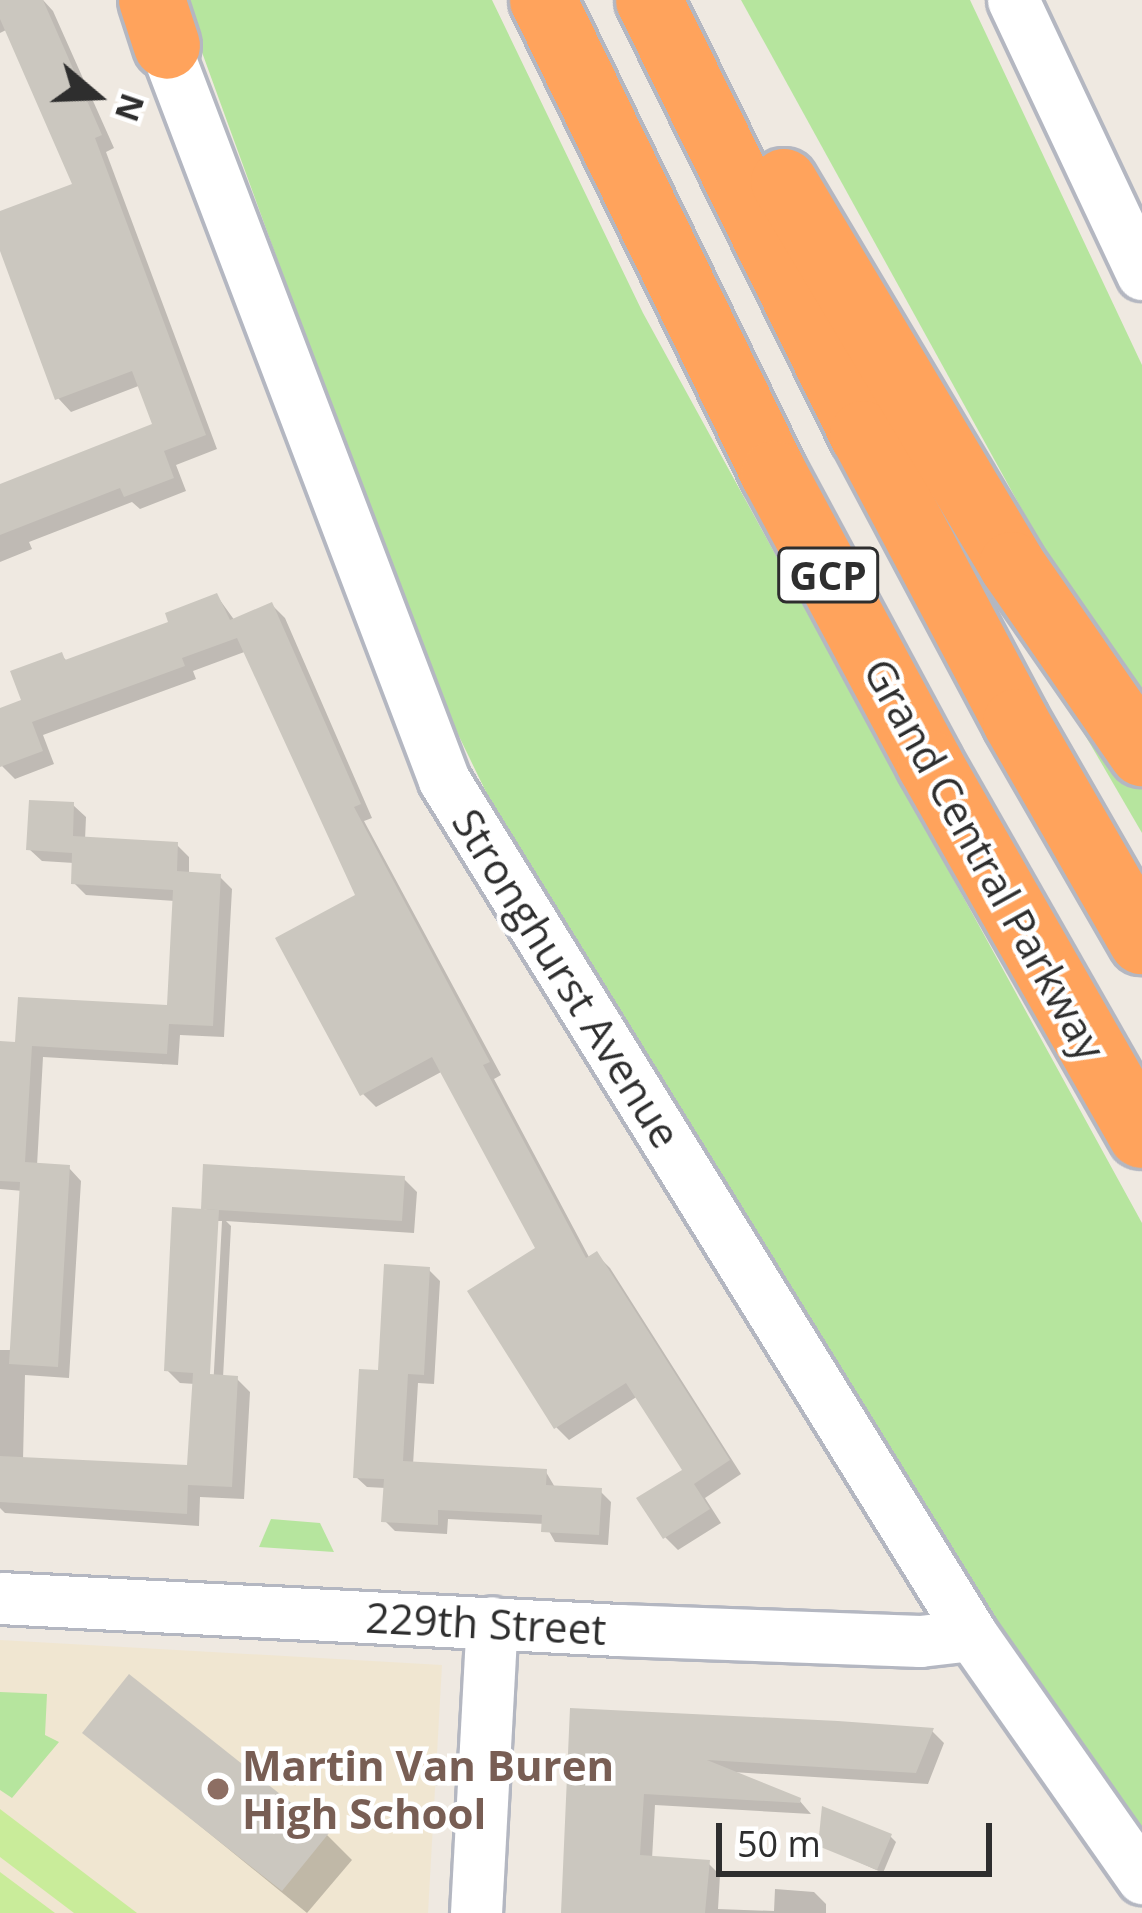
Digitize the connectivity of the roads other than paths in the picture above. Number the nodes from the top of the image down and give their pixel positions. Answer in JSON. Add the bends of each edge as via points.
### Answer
{"nodes":[{"id":1,"x":543,"y":0,"type":"edge"},
{"id":2,"x":649,"y":0,"type":"edge"},
{"id":3,"x":687,"y":0,"type":"edge"},
{"id":4,"x":1013,"y":0,"type":"edge"},
{"id":5,"x":156,"y":15,"type":"edge"},
{"id":6,"x":1142,"y":274,"type":"edge"},
{"id":7,"x":1142,"y":753,"type":"edge"},
{"id":8,"x":1142,"y":940,"type":"edge"},
{"id":9,"x":1142,"y":1135,"type":"edge"},
{"id":10,"x":0,"y":1598,"type":"edge"},
{"id":11,"x":492,"y":1622,"type":"junction"},
{"id":12,"x":972,"y":1635,"type":"junction"},
{"id":13,"x":1142,"y":1878,"type":"edge"},
{"id":14,"x":476,"y":1913,"type":"edge"}],
"edges":[{"from":1,"to":9,"type":"highway","name":"Grand Central Parkway","number":"GCP","via":[[774,474]]},
{"from":2,"to":8,"type":"highway","number":"GCP","via":[[885,475]]},
{"from":3,"to":7,"type":"highway","via":[[833,271],[1012,565]]},
{"from":4,"to":6,"type":"street"},
{"from":5,"to":12,"type":"street","name":"Stronghurst Avenue","via":[[444,780]]},
{"from":10,"to":11,"type":"street","name":"229th Street"},
{"from":11,"to":12,"type":"street","name":"229th Street","via":[[920,1641]]},
{"from":11,"to":14,"type":"street"},
{"from":12,"to":13,"type":"street","name":"Stronghurst Avenue"}]}
